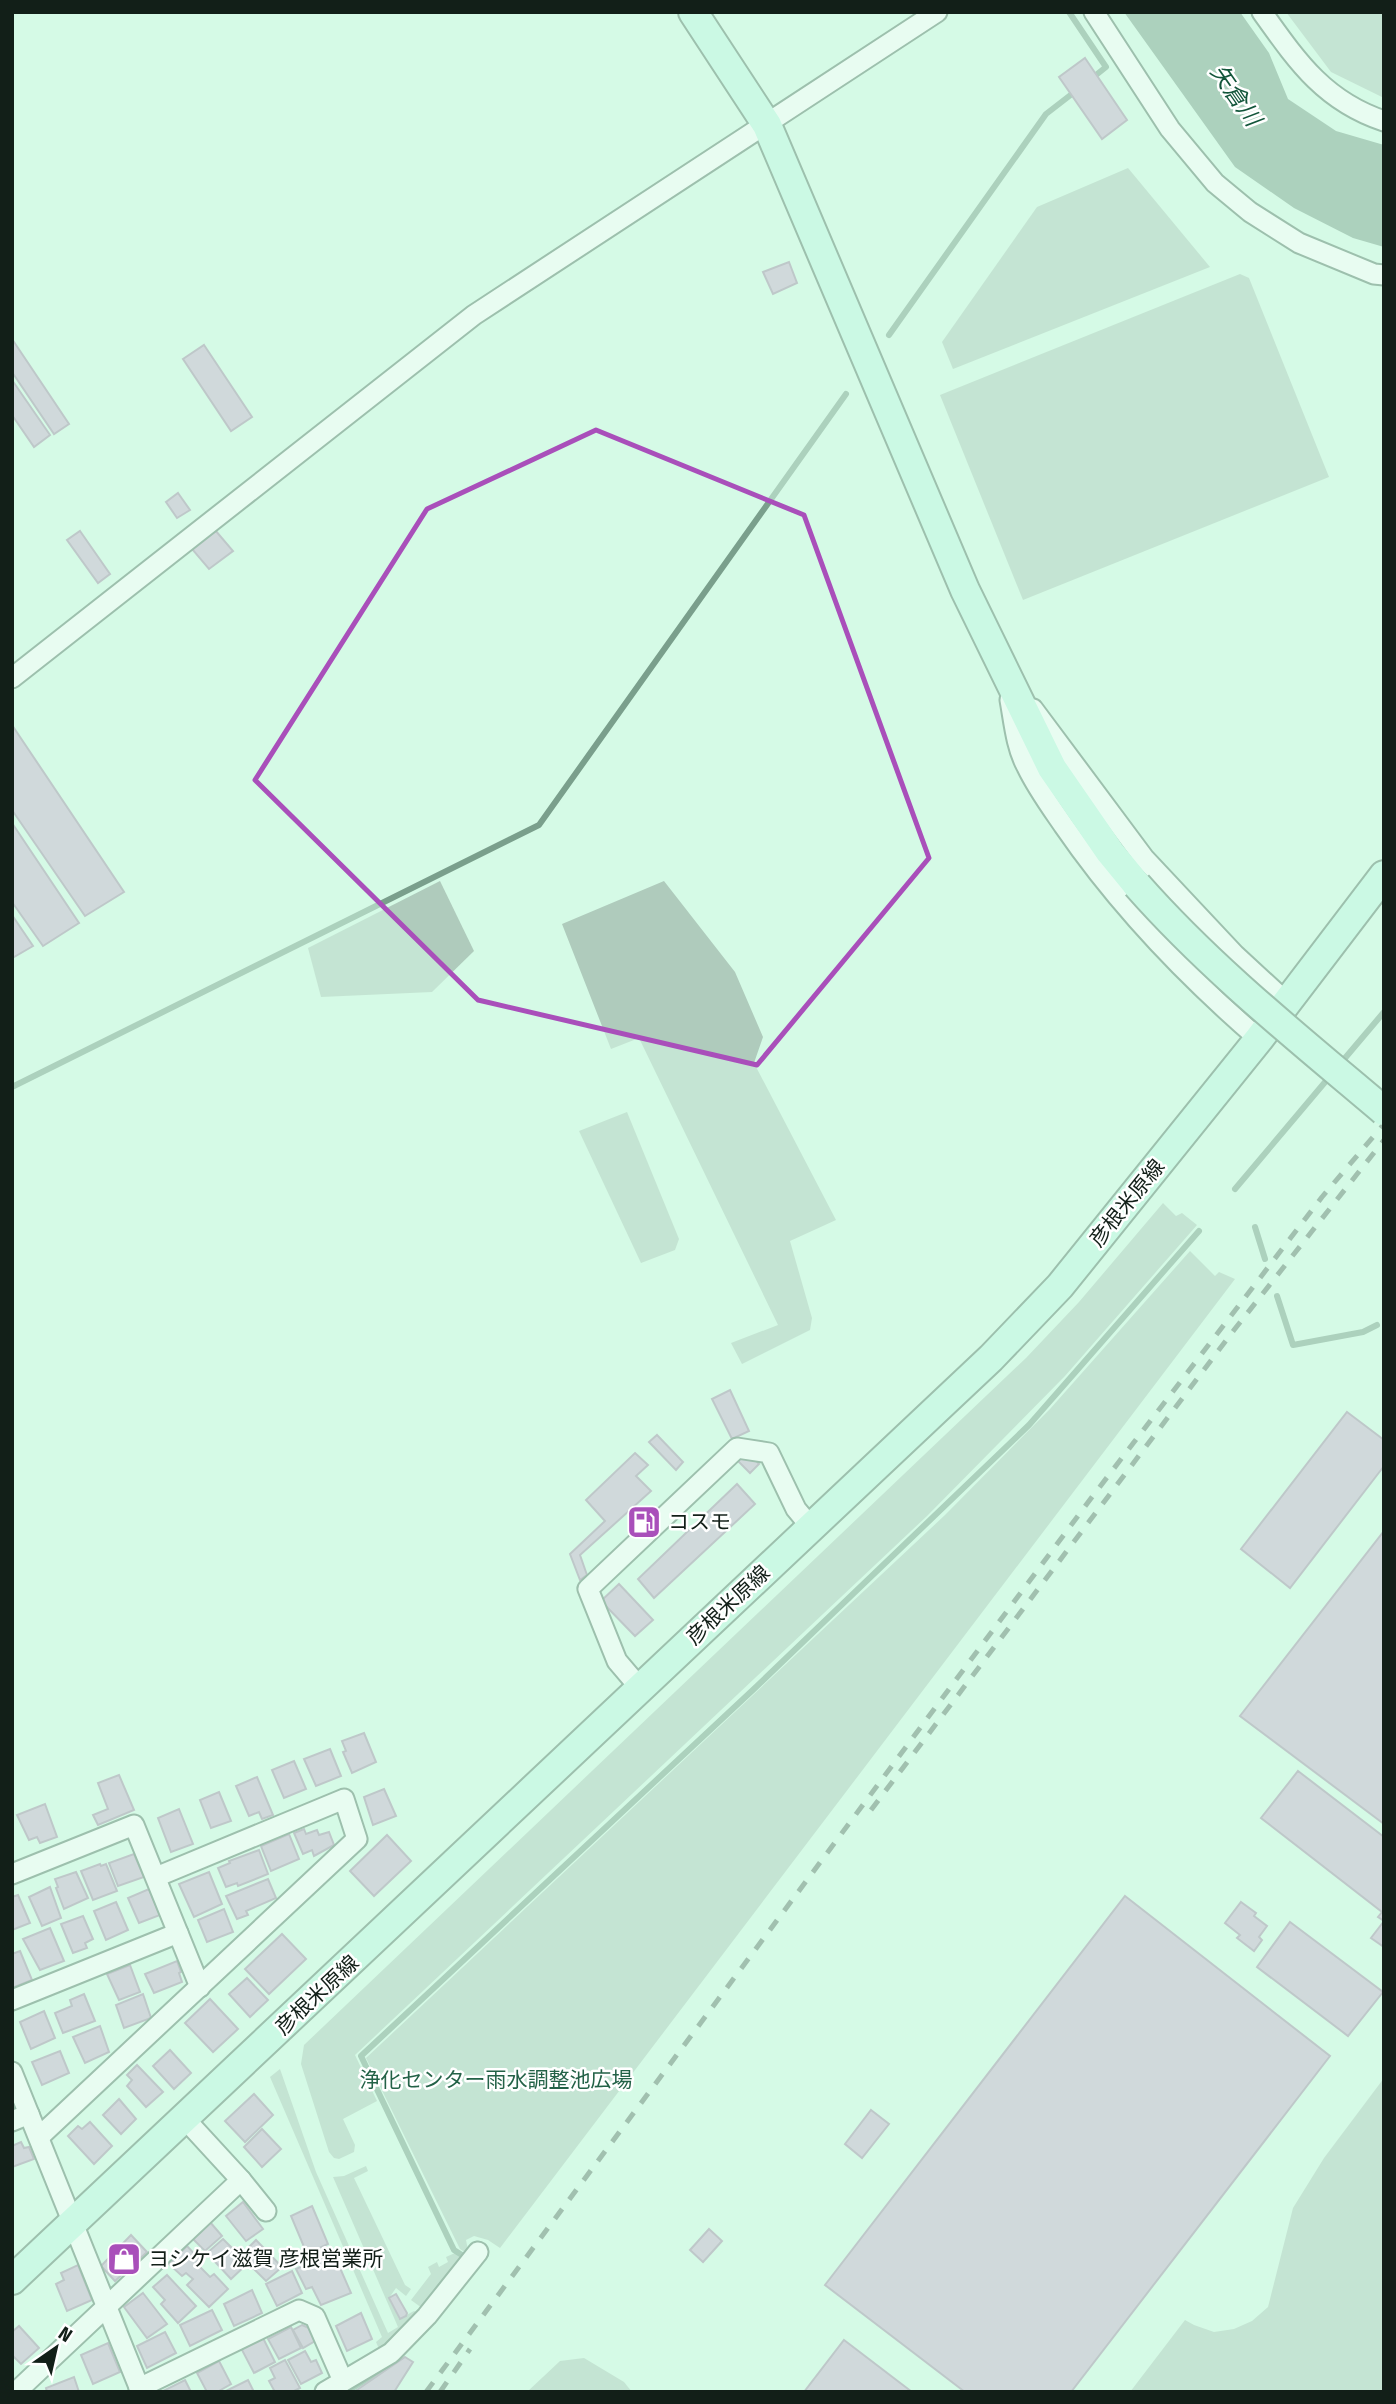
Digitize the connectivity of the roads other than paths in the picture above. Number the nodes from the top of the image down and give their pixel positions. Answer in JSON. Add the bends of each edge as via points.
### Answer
{"nodes":[{"id":1,"x":693,"y":12,"type":"edge"},
{"id":2,"x":937,"y":12,"type":"edge"},
{"id":3,"x":1094,"y":12,"type":"edge"},
{"id":4,"x":1262,"y":12,"type":"edge"},
{"id":5,"x":1384,"y":121,"type":"edge"},
{"id":6,"x":767,"y":125,"type":"junction"},
{"id":7,"x":1384,"y":275,"type":"edge"},
{"id":8,"x":1006,"y":675,"type":"junction"},
{"id":9,"x":12,"y":678,"type":"edge"},
{"id":10,"x":1384,"y":874,"type":"edge"},
{"id":11,"x":1286,"y":1002,"type":"junction"},
{"id":12,"x":1259,"y":1039,"type":"junction"},
{"id":13,"x":1384,"y":1111,"type":"edge"},
{"id":14,"x":811,"y":1527,"type":"junction"},
{"id":15,"x":640,"y":1688,"type":"junction"},
{"id":16,"x":12,"y":1874,"type":"edge"},
{"id":17,"x":156,"y":1877,"type":"junction"},
{"id":18,"x":178,"y":1933,"type":"junction"},
{"id":19,"x":200,"y":1987,"type":"junction"},
{"id":20,"x":12,"y":2000,"type":"edge"},
{"id":21,"x":12,"y":2072,"type":"edge"},
{"id":22,"x":21,"y":2117,"type":"edge"},
{"id":23,"x":185,"y":2119,"type":"junction"},
{"id":24,"x":39,"y":2137,"type":"junction"},
{"id":25,"x":241,"y":2180,"type":"junction"},
{"id":26,"x":266,"y":2211,"type":"dead end"},
{"id":27,"x":72,"y":2222,"type":"junction"},
{"id":28,"x":478,"y":2252,"type":"dead end"},
{"id":29,"x":12,"y":2280,"type":"edge"},
{"id":30,"x":105,"y":2306,"type":"junction"},
{"id":31,"x":343,"y":2381,"type":"junction"},
{"id":32,"x":140,"y":2390,"type":"edge"},
{"id":33,"x":19,"y":2391,"type":"edge"},
{"id":34,"x":325,"y":2392,"type":"edge"}],
"edges":[{"from":1,"to":6,"type":"main road"},
{"from":2,"to":6,"type":"street"},
{"from":3,"to":7,"type":"street","via":[[1170,129],[1215,183],[1299,243]]},
{"from":4,"to":5,"type":"street","via":[[1310,75],[1340,101]]},
{"from":6,"to":8,"type":"main road","via":[[965,590]]},
{"from":6,"to":9,"type":"street","via":[[474,315]]},
{"from":8,"to":11,"type":"street","via":[[1144,858]]},
{"from":8,"to":12,"type":"street","via":[[1026,766],[1071,836],[1131,914]]},
{"from":8,"to":13,"type":"main road","bridge":true,"via":[[1052,768],[1138,885],[1233,983]]},
{"from":10,"to":11,"type":"main road","name":"彦根米原線"},
{"from":11,"to":12,"type":"main road","name":"彦根米原線"},
{"from":12,"to":14,"type":"main road","name":"彦根米原線","via":[[1060,1286],[991,1358]]},
{"from":14,"to":15,"type":"main road","name":"彦根米原線"},
{"from":14,"to":15,"type":"street","via":[[796,1509],[769,1453],[737,1448],[588,1589],[617,1661]]},
{"from":15,"to":23,"type":"main road","name":"彦根米原線"},
{"from":16,"to":17,"type":"street","via":[[134,1825]]},
{"from":17,"to":18,"type":"street"},
{"from":17,"to":19,"type":"street","via":[[344,1800],[357,1839]]},
{"from":18,"to":19,"type":"street"},
{"from":18,"to":20,"type":"street"},
{"from":19,"to":24,"type":"street"},
{"from":21,"to":22,"type":"street"},
{"from":22,"to":24,"type":"street"},
{"from":23,"to":25,"type":"street"},
{"from":23,"to":27,"type":"main road","name":"彦根米原線"},
{"from":24,"to":27,"type":"street"},
{"from":25,"to":26,"type":"street"},
{"from":25,"to":30,"type":"street"},
{"from":27,"to":29,"type":"main road","name":"彦根米原線"},
{"from":27,"to":30,"type":"street"},
{"from":28,"to":31,"type":"street","via":[[391,2353]]},
{"from":30,"to":32,"type":"street"},
{"from":30,"to":33,"type":"street"},
{"from":31,"to":32,"type":"street","via":[[315,2317],[299,2310]]},
{"from":31,"to":34,"type":"street"}]}
